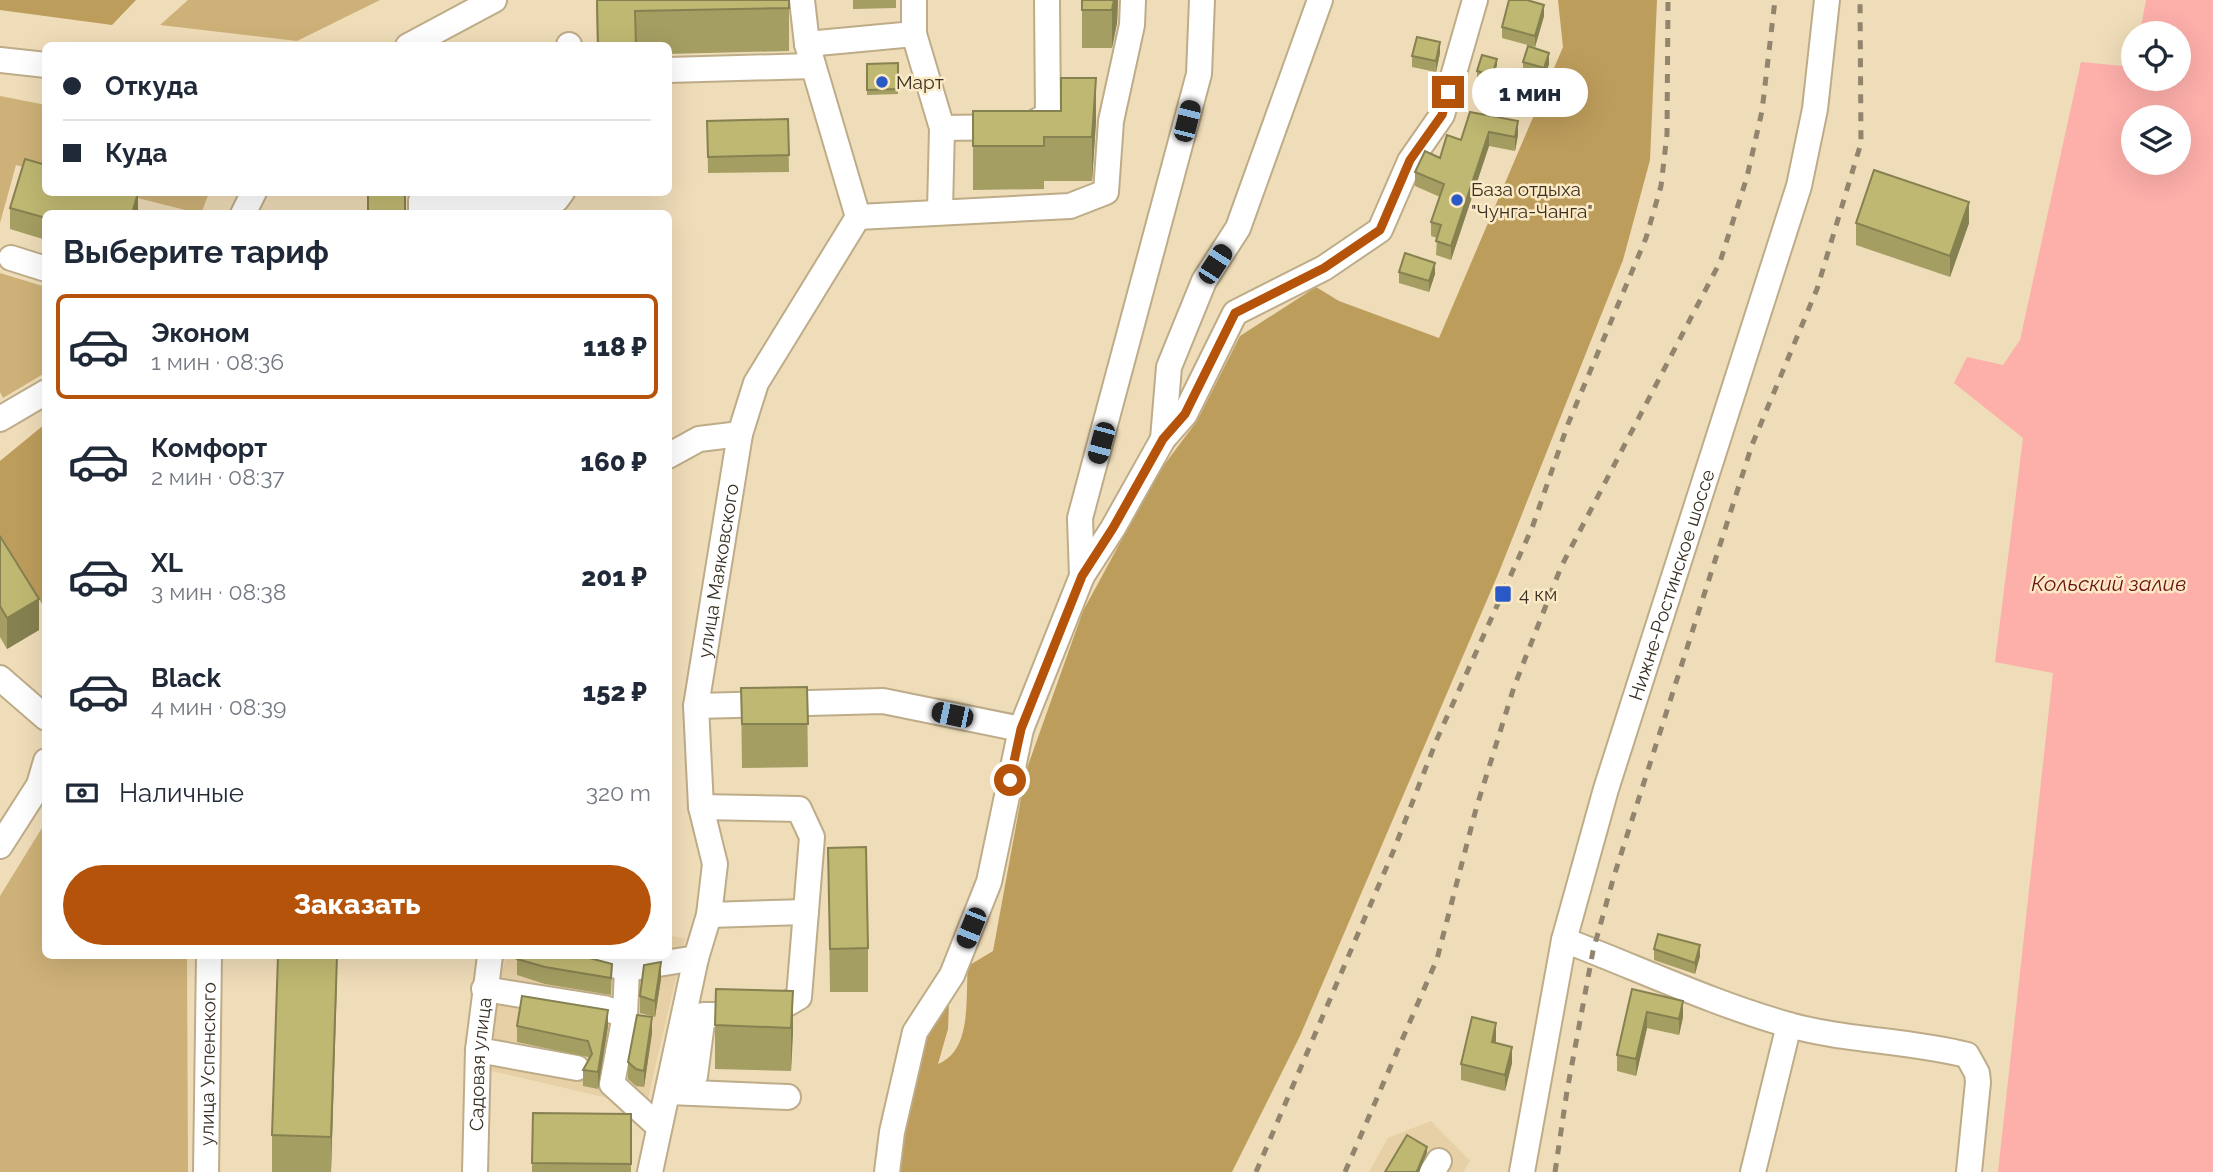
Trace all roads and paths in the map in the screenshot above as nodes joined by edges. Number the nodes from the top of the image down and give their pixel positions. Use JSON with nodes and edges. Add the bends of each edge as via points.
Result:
{"nodes":[{"id":1,"x":494,"y":0,"type":"edge"},
{"id":2,"x":802,"y":0,"type":"edge"},
{"id":3,"x":914,"y":0,"type":"edge"},
{"id":4,"x":1046,"y":0,"type":"edge"},
{"id":5,"x":1133,"y":0,"type":"edge"},
{"id":6,"x":1202,"y":0,"type":"edge"},
{"id":7,"x":1320,"y":0,"type":"edge"},
{"id":8,"x":1475,"y":0,"type":"edge"},
{"id":9,"x":1827,"y":0,"type":"edge"},
{"id":10,"x":914,"y":34,"type":"junction"},
{"id":11,"x":415,"y":42,"type":"edge"},
{"id":12,"x":810,"y":55,"type":"junction"},
{"id":13,"x":0,"y":60,"type":"edge"},
{"id":14,"x":42,"y":65,"type":"edge"},
{"id":15,"x":672,"y":70,"type":"edge"},
{"id":16,"x":942,"y":128,"type":"junction"},
{"id":17,"x":559,"y":196,"type":"edge"},
{"id":18,"x":421,"y":210,"type":"edge"},
{"id":19,"x":940,"y":210,"type":"junction"},
{"id":20,"x":858,"y":217,"type":"junction"},
{"id":21,"x":11,"y":258,"type":"dead end"},
{"id":22,"x":42,"y":268,"type":"edge"},
{"id":23,"x":42,"y":394,"type":"edge"},
{"id":24,"x":0,"y":419,"type":"edge"},
{"id":25,"x":740,"y":434,"type":"junction"},
{"id":26,"x":1163,"y":439,"type":"junction"},
{"id":27,"x":672,"y":454,"type":"edge"},
{"id":28,"x":1082,"y":576,"type":"junction"},
{"id":29,"x":0,"y":678,"type":"edge"},
{"id":30,"x":696,"y":706,"type":"junction"},
{"id":31,"x":42,"y":715,"type":"edge"},
{"id":32,"x":1021,"y":729,"type":"junction"},
{"id":33,"x":42,"y":775,"type":"edge"},
{"id":34,"x":701,"y":807,"type":"junction"},
{"id":35,"x":0,"y":846,"type":"edge"},
{"id":36,"x":806,"y":912,"type":"junction"},
{"id":37,"x":709,"y":915,"type":"junction"},
{"id":38,"x":1564,"y":940,"type":"junction"},
{"id":39,"x":696,"y":958,"type":"junction"},
{"id":40,"x":209,"y":959,"type":"edge"},
{"id":41,"x":489,"y":959,"type":"edge"},
{"id":42,"x":591,"y":959,"type":"edge"},
{"id":43,"x":627,"y":969,"type":"junction"},
{"id":44,"x":484,"y":989,"type":"junction"},
{"id":45,"x":625,"y":1015,"type":"junction"},
{"id":46,"x":1789,"y":1025,"type":"junction"},
{"id":47,"x":478,"y":1050,"type":"junction"},
{"id":48,"x":577,"y":1068,"type":"dead end"},
{"id":49,"x":668,"y":1092,"type":"junction"},
{"id":50,"x":788,"y":1097,"type":"dead end"},
{"id":51,"x":657,"y":1126,"type":"junction"},
{"id":52,"x":206,"y":1172,"type":"edge"},
{"id":53,"x":475,"y":1172,"type":"edge"},
{"id":54,"x":650,"y":1172,"type":"edge"},
{"id":55,"x":887,"y":1172,"type":"edge"},
{"id":56,"x":1522,"y":1172,"type":"edge"},
{"id":57,"x":1753,"y":1172,"type":"edge"},
{"id":58,"x":1969,"y":1172,"type":"edge"}],
"edges":[{"from":1,"to":11,"type":"street"},
{"from":2,"to":12,"type":"street"},
{"from":3,"to":10,"type":"street"},
{"from":4,"to":16,"type":"street","via":[[1048,115],[1026,127]]},
{"from":5,"to":19,"type":"street","via":[[1111,121],[1105,192],[1070,206]]},
{"from":6,"to":28,"type":"street","via":[[1199,74],[1080,518]]},
{"from":7,"to":26,"type":"street","via":[[1238,228],[1204,281],[1169,367]]},
{"from":8,"to":26,"type":"street","via":[[1442,115],[1410,160],[1380,230],[1324,268],[1235,313],[1185,414]]},
{"from":9,"to":38,"type":"street","name":"Нижне-Ростинское шоссе","via":[[1815,109],[1789,221],[1674,569]]},
{"from":10,"to":12,"type":"street"},
{"from":10,"to":16,"type":"street"},
{"from":12,"to":15,"type":"street"},
{"from":12,"to":20,"type":"street"},
{"from":13,"to":14,"type":"street"},
{"from":16,"to":19,"type":"street"},
{"from":17,"to":18,"type":"street","via":[[556,200],[421,201]]},
{"from":19,"to":20,"type":"street"},
{"from":20,"to":25,"type":"street","name":"улица Маяковского","via":[[755,383]]},
{"from":21,"to":22,"type":"street"},
{"from":23,"to":24,"type":"street"},
{"from":25,"to":27,"type":"street","via":[[699,439]]},
{"from":25,"to":30,"type":"street","name":"улица Маяковского"},
{"from":26,"to":28,"type":"street"},
{"from":28,"to":32,"type":"street"},
{"from":29,"to":31,"type":"street"},
{"from":30,"to":32,"type":"street","via":[[883,701]]},
{"from":30,"to":34,"type":"street","name":"улица Маяковского"},
{"from":32,"to":55,"type":"street","via":[[989,881],[953,975],[915,1032]]},
{"from":33,"to":35,"type":"street"},
{"from":34,"to":36,"type":"street","via":[[799,809],[812,836]]},
{"from":34,"to":37,"type":"street","name":"улица Маяковского","via":[[715,864]]},
{"from":36,"to":37,"type":"street"},
{"from":36,"to":49,"type":"street","via":[[799,997],[768,1015],[703,1015],[695,1076]]},
{"from":37,"to":39,"type":"street","name":"улица Маяковского"},
{"from":38,"to":46,"type":"street"},
{"from":38,"to":56,"type":"street","name":"Нижне-Ростинское шоссе"},
{"from":39,"to":43,"type":"street"},
{"from":39,"to":49,"type":"street","name":"улица Маяковского"},
{"from":40,"to":52,"type":"street","name":"улица Успенского"},
{"from":41,"to":44,"type":"street","name":"Садовая улица"},
{"from":42,"to":43,"type":"street"},
{"from":43,"to":45,"type":"street"},
{"from":44,"to":45,"type":"street"},
{"from":44,"to":47,"type":"street","name":"Садовая улица"},
{"from":45,"to":51,"type":"street","via":[[612,1084]]},
{"from":46,"to":57,"type":"street"},
{"from":46,"to":58,"type":"street","via":[[1844,1037],[1929,1045],[1967,1055],[1978,1082]]},
{"from":47,"to":48,"type":"street"},
{"from":47,"to":53,"type":"street","name":"Садовая улица"},
{"from":49,"to":50,"type":"street"},
{"from":49,"to":51,"type":"street","name":"улица Маяковского"},
{"from":51,"to":54,"type":"street","name":"улица Маяковского"}]}
